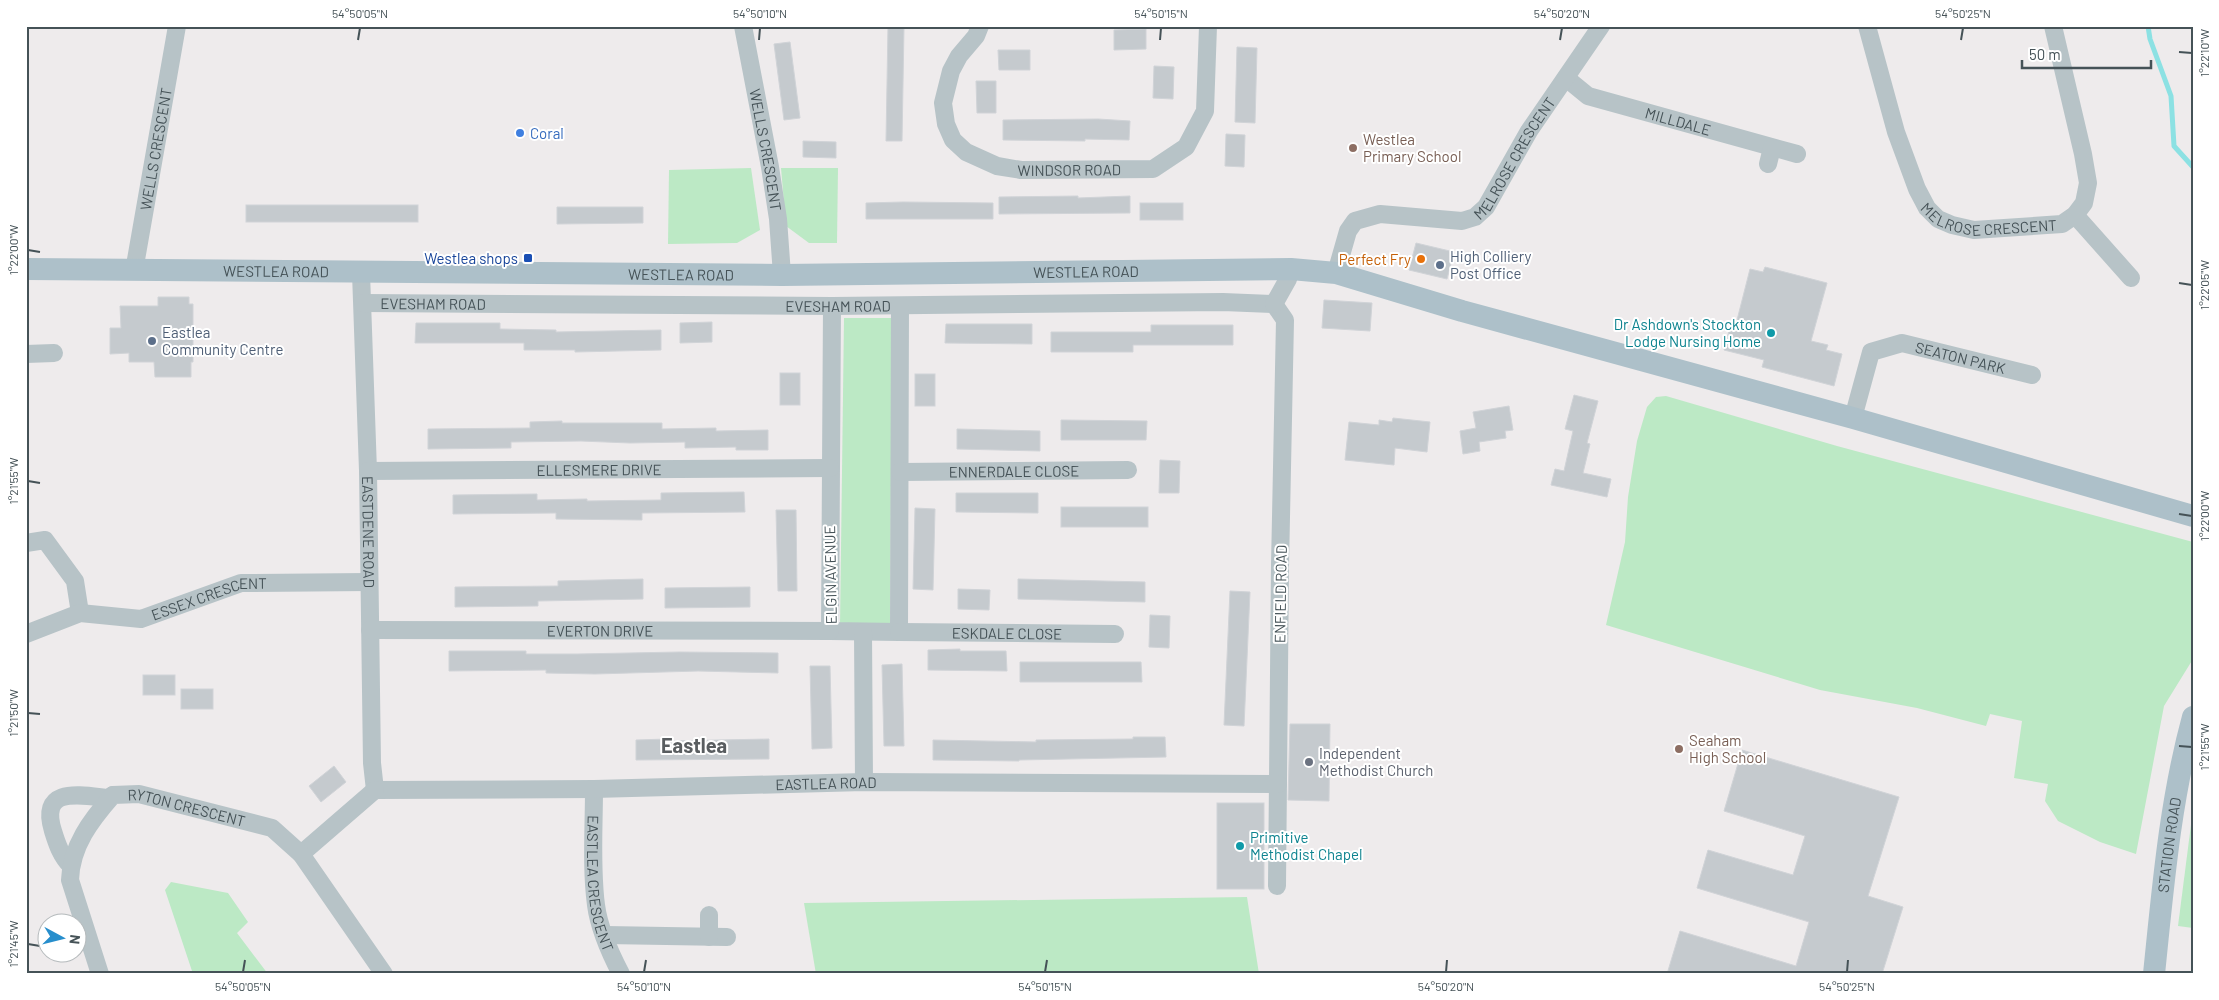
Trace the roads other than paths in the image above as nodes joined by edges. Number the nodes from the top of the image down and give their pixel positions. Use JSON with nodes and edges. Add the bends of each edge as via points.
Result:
{"nodes":[{"id":1,"x":177,"y":26,"type":"edge"},
{"id":2,"x":743,"y":26,"type":"edge"},
{"id":3,"x":980,"y":26,"type":"edge"},
{"id":4,"x":1208,"y":26,"type":"edge"},
{"id":5,"x":1601,"y":26,"type":"edge"},
{"id":6,"x":1867,"y":26,"type":"edge"},
{"id":7,"x":2052,"y":26,"type":"edge"},
{"id":8,"x":1566,"y":78,"type":"junction"},
{"id":9,"x":1796,"y":154,"type":"dead end"},
{"id":10,"x":2075,"y":215,"type":"junction"},
{"id":11,"x":26,"y":269,"type":"edge"},
{"id":12,"x":1291,"y":269,"type":"junction"},
{"id":13,"x":134,"y":271,"type":"junction"},
{"id":14,"x":361,"y":273,"type":"junction"},
{"id":15,"x":1336,"y":273,"type":"junction"},
{"id":16,"x":782,"y":275,"type":"junction"},
{"id":17,"x":2131,"y":278,"type":"dead end"},
{"id":18,"x":362,"y":303,"type":"junction"},
{"id":19,"x":1274,"y":304,"type":"junction"},
{"id":20,"x":832,"y":306,"type":"junction"},
{"id":21,"x":900,"y":306,"type":"junction"},
{"id":22,"x":26,"y":354,"type":"edge"},
{"id":23,"x":54,"y":354,"type":"dead end"},
{"id":24,"x":2032,"y":375,"type":"dead end"},
{"id":25,"x":1853,"y":418,"type":"junction"},
{"id":26,"x":830,"y":468,"type":"junction"},
{"id":27,"x":368,"y":470,"type":"junction"},
{"id":28,"x":1128,"y":470,"type":"dead end"},
{"id":29,"x":900,"y":472,"type":"junction"},
{"id":30,"x":2193,"y":516,"type":"edge"},
{"id":31,"x":26,"y":543,"type":"edge"},
{"id":32,"x":369,"y":582,"type":"junction"},
{"id":33,"x":80,"y":612,"type":"junction"},
{"id":34,"x":370,"y":630,"type":"junction"},
{"id":35,"x":830,"y":631,"type":"junction"},
{"id":36,"x":863,"y":632,"type":"junction"},
{"id":37,"x":899,"y":632,"type":"junction"},
{"id":38,"x":26,"y":634,"type":"edge"},
{"id":39,"x":1115,"y":634,"type":"dead end"},
{"id":40,"x":2193,"y":716,"type":"edge"},
{"id":41,"x":864,"y":782,"type":"junction"},
{"id":42,"x":1278,"y":784,"type":"junction"},
{"id":43,"x":594,"y":789,"type":"junction"},
{"id":44,"x":375,"y":790,"type":"junction"},
{"id":45,"x":112,"y":795,"type":"junction"},
{"id":46,"x":302,"y":854,"type":"junction"},
{"id":47,"x":71,"y":866,"type":"junction"},
{"id":48,"x":1277,"y":886,"type":"dead end"},
{"id":49,"x":709,"y":915,"type":"dead end"},
{"id":50,"x":605,"y":935,"type":"junction"},
{"id":51,"x":709,"y":937,"type":"junction"},
{"id":52,"x":727,"y":937,"type":"dead end"},
{"id":53,"x":100,"y":974,"type":"edge"},
{"id":54,"x":384,"y":974,"type":"edge"},
{"id":55,"x":621,"y":974,"type":"edge"},
{"id":56,"x":2154,"y":974,"type":"edge"}],
"edges":[{"from":1,"to":13,"type":"street","name":"WELLS CRESCENT"},
{"from":2,"to":16,"type":"street","name":"WELLS CRESCENT","via":[[769,159]]},
{"from":3,"to":4,"type":"street","name":"WINDSOR ROAD","via":[[951,71],[943,103],[946,124],[953,140],[966,152],[997,166],[1021,170],[1153,169],[1186,148],[1205,110]]},
{"from":5,"to":8,"type":"street","name":"MELROSE CRESCENT"},
{"from":6,"to":10,"type":"street","name":"MELROSE CRESCENT","via":[[1896,132],[1928,208],[1938,219],[1974,230],[2062,224]]},
{"from":7,"to":10,"type":"street","name":"MELROSE CRESCENT","via":[[2088,183],[2084,203]]},
{"from":8,"to":9,"type":"street","name":"MILLDALE","via":[[1588,96],[1770,156]]},
{"from":8,"to":15,"type":"street","name":"MELROSE CRESCENT","via":[[1529,131],[1497,191],[1476,216],[1462,221],[1380,214],[1362,218],[1348,231]]},
{"from":10,"to":17,"type":"street"},
{"from":11,"to":13,"type":"main road","name":"WESTLEA ROAD"},
{"from":12,"to":15,"type":"main road","name":"WESTLEA ROAD"},
{"from":12,"to":16,"type":"main road","name":"WESTLEA ROAD"},
{"from":12,"to":19,"type":"street"},
{"from":13,"to":14,"type":"main road","name":"WESTLEA ROAD"},
{"from":14,"to":16,"type":"main road","name":"WESTLEA ROAD"},
{"from":14,"to":18,"type":"street","name":"EASTDENE ROAD"},
{"from":15,"to":25,"type":"main road","name":"WESTLEA ROAD","via":[[1600,350]]},
{"from":18,"to":20,"type":"street","name":"EVESHAM ROAD"},
{"from":18,"to":27,"type":"street","name":"EASTDENE ROAD"},
{"from":19,"to":21,"type":"street","name":"EVESHAM ROAD"},
{"from":19,"to":42,"type":"street","name":"ENFIELD ROAD","via":[[1285,320]]},
{"from":20,"to":21,"type":"street","name":"EVESHAM ROAD"},
{"from":20,"to":26,"type":"street","name":"ELGIN AVENUE"},
{"from":21,"to":29,"type":"street"},
{"from":22,"to":23,"type":"street"},
{"from":24,"to":25,"type":"street","name":"SEATON PARK","via":[[1902,343],[1871,352]]},
{"from":25,"to":30,"type":"main road","name":"WESTLEA ROAD"},
{"from":26,"to":27,"type":"street","name":"ELLESMERE DRIVE"},
{"from":26,"to":35,"type":"street","name":"ELGIN AVENUE"},
{"from":27,"to":32,"type":"street","name":"EASTDENE ROAD"},
{"from":28,"to":29,"type":"street","name":"ENNERDALE CLOSE"},
{"from":29,"to":37,"type":"street"},
{"from":31,"to":33,"type":"street","via":[[45,540],[75,581]]},
{"from":32,"to":33,"type":"street","name":"ESSEX CRESCENT","via":[[241,583],[141,619]]},
{"from":32,"to":34,"type":"street","name":"EASTDENE ROAD"},
{"from":33,"to":38,"type":"street","name":"ESSEX CRESCENT"},
{"from":34,"to":35,"type":"street","name":"EVERTON DRIVE"},
{"from":34,"to":44,"type":"street","name":"EASTDENE ROAD"},
{"from":35,"to":36,"type":"street","name":"ELGIN AVENUE"},
{"from":36,"to":37,"type":"street","name":"ELGIN AVENUE"},
{"from":36,"to":41,"type":"street"},
{"from":37,"to":39,"type":"street","name":"ESKDALE CLOSE"},
{"from":40,"to":56,"type":"main road","name":"STATION ROAD","via":[[2170,827]]},
{"from":41,"to":42,"type":"street","name":"EASTLEA ROAD"},
{"from":41,"to":43,"type":"street","name":"EASTLEA ROAD"},
{"from":42,"to":48,"type":"street","name":"ENFIELD ROAD"},
{"from":43,"to":44,"type":"street","name":"EASTLEA ROAD"},
{"from":43,"to":50,"type":"street","name":"EASTLEA CRESCENT","via":[[596,906]]},
{"from":44,"to":46,"type":"street"},
{"from":45,"to":46,"type":"street","name":"RYTON CRESCENT","via":[[139,794],[272,828]]},
{"from":45,"to":47,"type":"street","name":"RYTON CRESCENT","via":[[88,825]]},
{"from":45,"to":47,"type":"street","via":[[108,798],[67,795],[52,804],[49,818],[59,848]]},
{"from":46,"to":54,"type":"street","name":"RYTON CRESCENT"},
{"from":47,"to":53,"type":"street","name":"RYTON CRESCENT","via":[[70,880]]},
{"from":49,"to":51,"type":"street"},
{"from":50,"to":51,"type":"street"},
{"from":50,"to":55,"type":"street","name":"EASTLEA CRESCENT"},
{"from":51,"to":52,"type":"street"}]}
